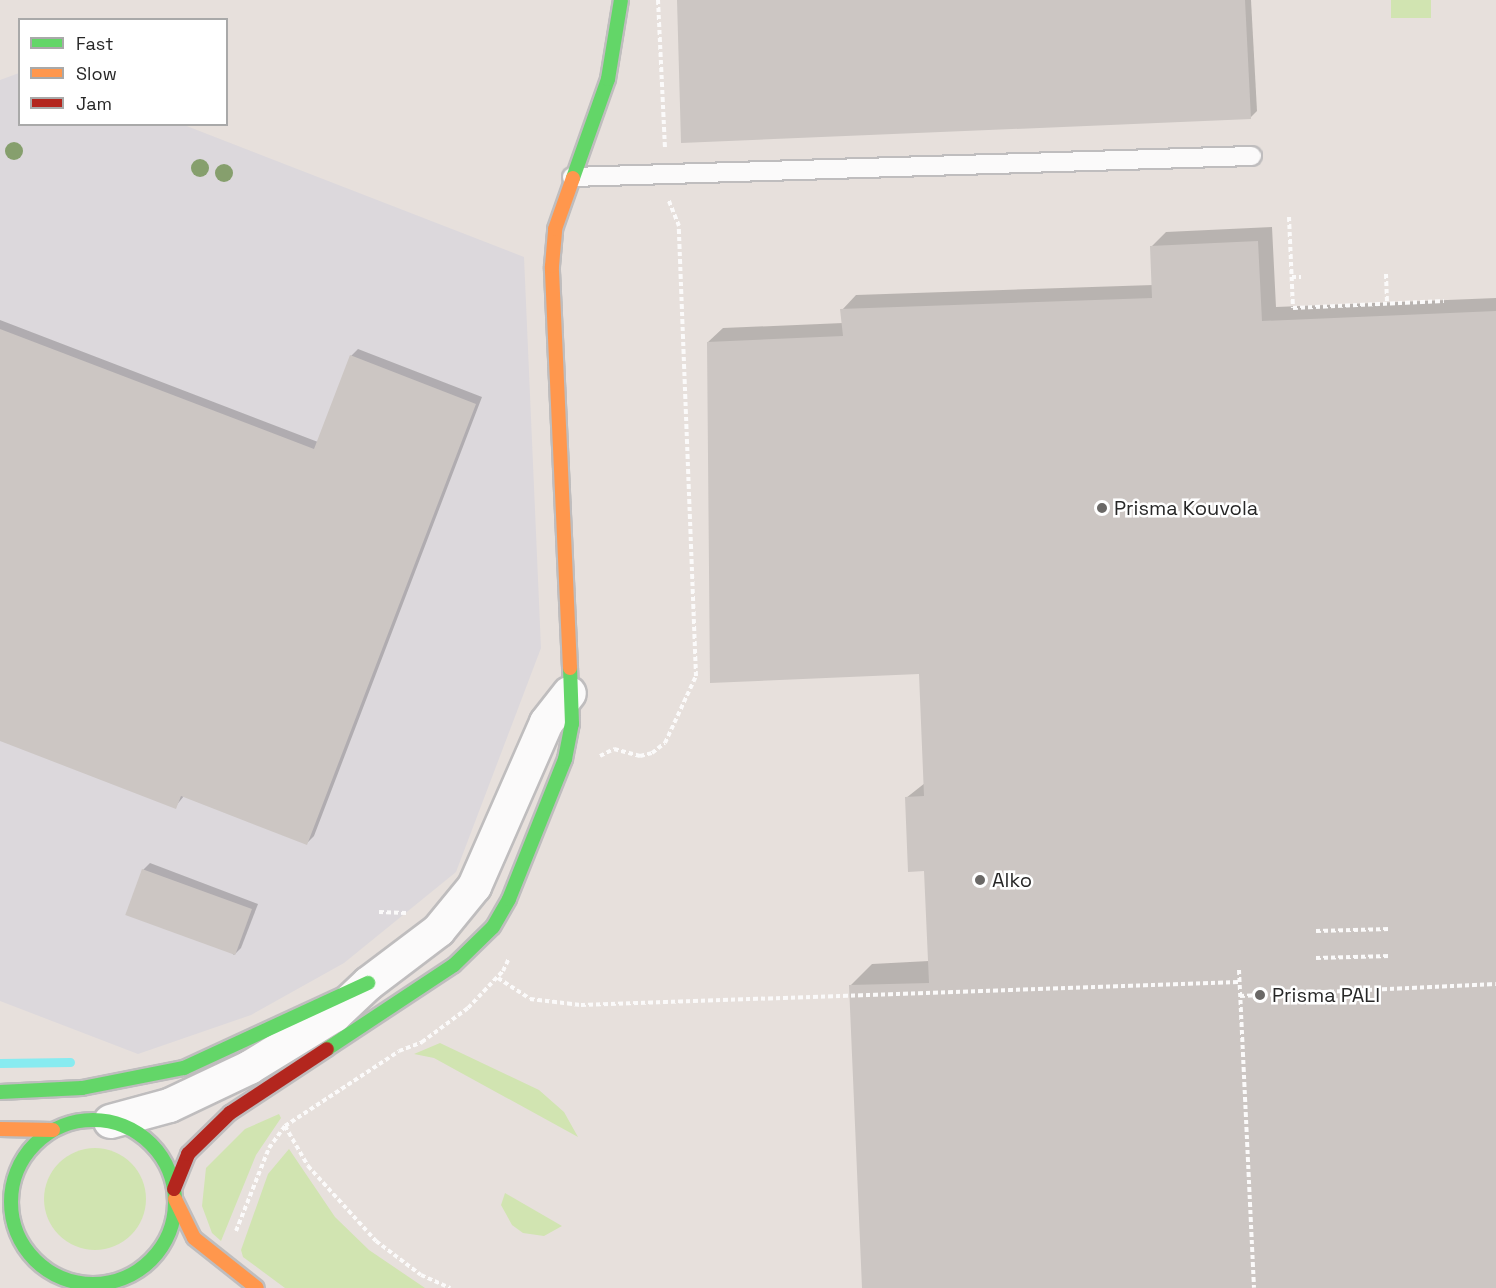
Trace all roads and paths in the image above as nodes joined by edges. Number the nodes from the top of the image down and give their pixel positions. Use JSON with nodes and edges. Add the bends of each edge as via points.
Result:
{"nodes":[{"id":1,"x":621,"y":0,"type":"edge"},
{"id":2,"x":658,"y":0,"type":"edge"},
{"id":3,"x":1252,"y":156,"type":"dead end"},
{"id":4,"x":666,"y":159,"type":"dead end"},
{"id":5,"x":572,"y":177,"type":"junction"},
{"id":6,"x":668,"y":199,"type":"dead end"},
{"id":7,"x":1289,"y":217,"type":"dead end"},
{"id":8,"x":1386,"y":274,"type":"dead end"},
{"id":9,"x":1292,"y":277,"type":"junction"},
{"id":10,"x":1301,"y":277,"type":"dead end"},
{"id":11,"x":1444,"y":301,"type":"dead end"},
{"id":12,"x":1387,"y":304,"type":"junction"},
{"id":13,"x":569,"y":693,"type":"junction"},
{"id":14,"x":595,"y":758,"type":"dead end"},
{"id":15,"x":1390,"y":929,"type":"dead end"},
{"id":16,"x":1316,"y":931,"type":"dead end"},
{"id":17,"x":512,"y":950,"type":"dead end"},
{"id":18,"x":1390,"y":956,"type":"dead end"},
{"id":19,"x":1316,"y":958,"type":"dead end"},
{"id":20,"x":1239,"y":970,"type":"dead end"},
{"id":21,"x":498,"y":978,"type":"junction"},
{"id":22,"x":1239,"y":982,"type":"junction"},
{"id":23,"x":368,"y":983,"type":"junction"},
{"id":24,"x":1496,"y":984,"type":"edge"},
{"id":25,"x":1240,"y":996,"type":"junction"},
{"id":26,"x":0,"y":1092,"type":"edge"},
{"id":27,"x":110,"y":1121,"type":"junction"},
{"id":28,"x":285,"y":1126,"type":"junction"},
{"id":29,"x":0,"y":1129,"type":"edge"},
{"id":30,"x":53,"y":1130,"type":"junction"},
{"id":31,"x":175,"y":1194,"type":"junction"},
{"id":32,"x":5,"y":1195,"type":"edge"},
{"id":33,"x":15,"y":1229,"type":"junction"},
{"id":34,"x":234,"y":1235,"type":"dead end"},
{"id":35,"x":5,"y":1244,"type":"dead end"},
{"id":36,"x":126,"y":1277,"type":"junction"},
{"id":37,"x":66,"y":1280,"type":"junction"},
{"id":38,"x":147,"y":1284,"type":"dead end"},
{"id":39,"x":49,"y":1285,"type":"dead end"},
{"id":40,"x":256,"y":1288,"type":"edge"},
{"id":41,"x":450,"y":1288,"type":"edge"},
{"id":42,"x":1254,"y":1288,"type":"edge"}],
"edges":[{"from":1,"to":5,"type":"street","via":[[608,79]]},
{"from":2,"to":4,"type":"path"},
{"from":3,"to":5,"type":"lane"},
{"from":5,"to":13,"type":"street","via":[[555,229],[552,266]]},
{"from":6,"to":14,"type":"path","via":[[679,226],[696,676],[665,743],[640,756],[614,748]]},
{"from":7,"to":9,"type":"path"},
{"from":8,"to":12,"type":"path"},
{"from":9,"to":10,"type":"path"},
{"from":9,"to":12,"type":"path","via":[[1293,308]]},
{"from":11,"to":12,"type":"path"},
{"from":13,"to":23,"type":"street","via":[[542,731],[474,886],[438,930]]},
{"from":13,"to":31,"type":"street","via":[[572,724],[565,759],[510,899],[493,927],[472,951],[436,977],[230,1113],[188,1154]]},
{"from":15,"to":16,"type":"path"},
{"from":17,"to":21,"type":"path"},
{"from":18,"to":19,"type":"path"},
{"from":20,"to":22,"type":"path"},
{"from":21,"to":22,"type":"path","via":[[530,999],[580,1005]]},
{"from":21,"to":28,"type":"path","via":[[468,1008],[422,1042],[399,1051]]},
{"from":22,"to":25,"type":"path"},
{"from":23,"to":26,"type":"street","via":[[184,1068],[82,1088]]},
{"from":23,"to":27,"type":"street","via":[[334,1016],[249,1067],[169,1105]]},
{"from":24,"to":25,"type":"path"},
{"from":25,"to":42,"type":"path"},
{"from":27,"to":30,"type":"street","via":[[90,1119]]},
{"from":27,"to":31,"type":"street","via":[[133,1130],[152,1145],[166,1165]]},
{"from":28,"to":34,"type":"path","via":[[269,1148]]},
{"from":28,"to":41,"type":"path","via":[[308,1166],[376,1241],[421,1275]]},
{"from":29,"to":30,"type":"street"},
{"from":30,"to":32,"type":"street","via":[[31,1148]]},
{"from":31,"to":36,"type":"street","via":[[165,1241],[148,1263]]},
{"from":31,"to":40,"type":"street","via":[[194,1238]]},
{"from":32,"to":33,"type":"street"},
{"from":33,"to":35,"type":"street"},
{"from":33,"to":37,"type":"street","via":[[33,1256]]},
{"from":36,"to":37,"type":"street","via":[[86,1284]]},
{"from":36,"to":38,"type":"street"},
{"from":37,"to":39,"type":"street"}]}
